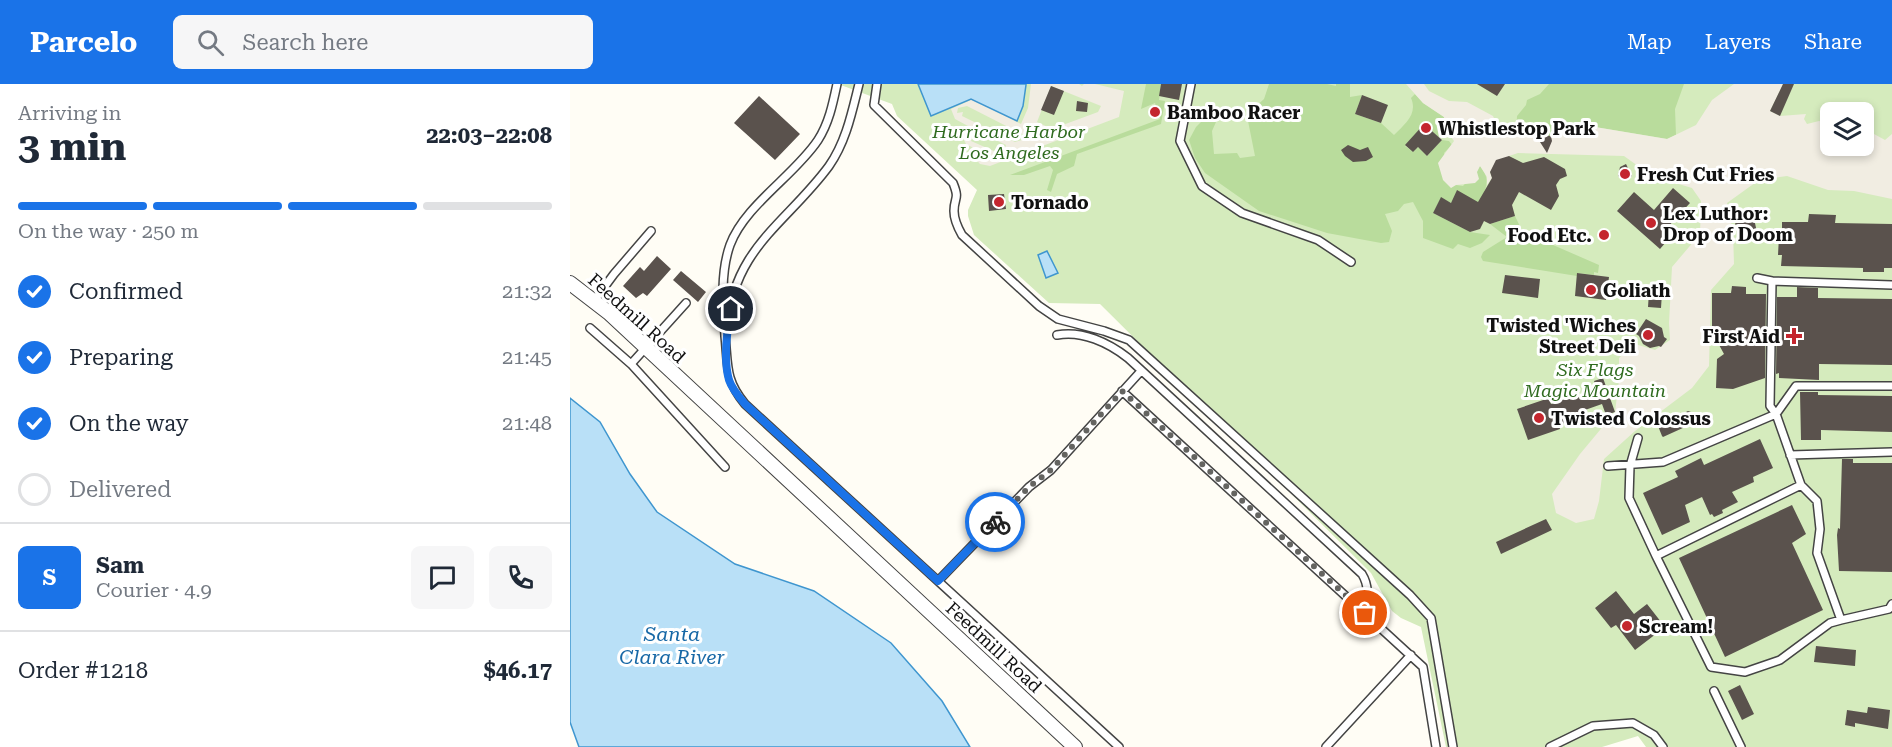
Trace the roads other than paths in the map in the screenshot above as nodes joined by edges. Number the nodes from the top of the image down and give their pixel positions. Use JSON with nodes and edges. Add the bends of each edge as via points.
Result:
{"nodes":[{"id":1,"x":837,"y":84,"type":"edge"},
{"id":2,"x":859,"y":84,"type":"edge"},
{"id":3,"x":877,"y":84,"type":"edge"},
{"id":4,"x":1191,"y":84,"type":"edge"},
{"id":5,"x":651,"y":231,"type":"dead end"},
{"id":6,"x":1351,"y":262,"type":"dead end"},
{"id":7,"x":1757,"y":278,"type":"dead end"},
{"id":8,"x":1772,"y":281,"type":"junction"},
{"id":9,"x":570,"y":283,"type":"edge"},
{"id":10,"x":1892,"y":285,"type":"edge"},
{"id":11,"x":594,"y":301,"type":"junction"},
{"id":12,"x":686,"y":303,"type":"dead end"},
{"id":13,"x":590,"y":328,"type":"dead end"},
{"id":14,"x":1057,"y":334,"type":"dead end"},
{"id":15,"x":647,"y":349,"type":"junction"},
{"id":16,"x":727,"y":354,"type":"junction"},
{"id":17,"x":631,"y":364,"type":"junction"},
{"id":18,"x":1141,"y":371,"type":"junction"},
{"id":19,"x":1892,"y":386,"type":"edge"},
{"id":20,"x":1122,"y":391,"type":"junction"},
{"id":21,"x":1776,"y":414,"type":"junction"},
{"id":22,"x":1638,"y":438,"type":"dead end"},
{"id":23,"x":1892,"y":452,"type":"edge"},
{"id":24,"x":1790,"y":454,"type":"junction"},
{"id":25,"x":1608,"y":466,"type":"dead end"},
{"id":26,"x":1630,"y":466,"type":"junction"},
{"id":27,"x":725,"y":467,"type":"dead end"},
{"id":28,"x":1801,"y":485,"type":"junction"},
{"id":29,"x":1656,"y":556,"type":"junction"},
{"id":30,"x":938,"y":581,"type":"junction"},
{"id":31,"x":1892,"y":604,"type":"edge"},
{"id":32,"x":1365,"y":613,"type":"junction"},
{"id":33,"x":1840,"y":621,"type":"junction"},
{"id":34,"x":1411,"y":655,"type":"junction"},
{"id":35,"x":1714,"y":691,"type":"dead end"},
{"id":36,"x":1075,"y":747,"type":"edge"},
{"id":37,"x":1119,"y":747,"type":"edge"},
{"id":38,"x":1326,"y":747,"type":"edge"},
{"id":39,"x":1436,"y":747,"type":"edge"},
{"id":40,"x":1453,"y":747,"type":"edge"},
{"id":41,"x":1550,"y":747,"type":"edge"},
{"id":42,"x":1663,"y":747,"type":"edge"},
{"id":43,"x":1741,"y":747,"type":"edge"}],
"edges":[{"from":1,"to":16,"type":"lane","via":[[827,124],[817,141],[747,218],[730,245],[723,306]]},
{"from":2,"to":16,"type":"lane","via":[[839,151],[761,242],[741,272],[729,320]]},
{"from":3,"to":40,"type":"lane","via":[[874,105],[953,183],[958,195],[954,210],[962,235],[1058,319],[1129,340],[1431,618]]},
{"from":4,"to":6,"type":"lane","via":[[1180,141],[1202,186],[1242,213],[1318,240]]},
{"from":5,"to":11,"type":"lane"},
{"from":7,"to":8,"type":"lane"},
{"from":8,"to":10,"type":"lane"},
{"from":8,"to":21,"type":"lane","via":[[1770,406]]},
{"from":9,"to":11,"type":"street","name":"Feedmill Road"},
{"from":11,"to":15,"type":"street","name":"Feedmill Road"},
{"from":12,"to":15,"type":"lane"},
{"from":13,"to":17,"type":"lane"},
{"from":14,"to":18,"type":"lane","via":[[1104,342]]},
{"from":15,"to":17,"type":"lane"},
{"from":15,"to":36,"type":"street","name":"Feedmill Road"},
{"from":16,"to":30,"type":"lane","via":[[729,380],[745,404]]},
{"from":17,"to":27,"type":"lane"},
{"from":18,"to":20,"type":"lane"},
{"from":18,"to":32,"type":"lane","via":[[1362,574],[1368,593]]},
{"from":19,"to":21,"type":"lane","via":[[1796,386]]},
{"from":20,"to":30,"type":"lane","via":[[1051,470],[1029,487]]},
{"from":20,"to":32,"type":"lane"},
{"from":21,"to":24,"type":"lane"},
{"from":21,"to":26,"type":"lane","via":[[1663,462]]},
{"from":22,"to":26,"type":"lane"},
{"from":23,"to":24,"type":"lane"},
{"from":24,"to":28,"type":"lane"},
{"from":25,"to":26,"type":"lane"},
{"from":26,"to":29,"type":"lane","via":[[1629,498]]},
{"from":28,"to":29,"type":"lane"},
{"from":28,"to":33,"type":"lane","via":[[1817,501],[1817,553]]},
{"from":29,"to":33,"type":"lane","via":[[1711,667],[1744,672],[1780,660],[1822,628]]},
{"from":30,"to":37,"type":"lane"},
{"from":31,"to":33,"type":"lane","via":[[1889,609]]},
{"from":32,"to":34,"type":"lane"},
{"from":34,"to":38,"type":"lane"},
{"from":34,"to":39,"type":"lane","via":[[1423,667]]},
{"from":35,"to":43,"type":"lane"},
{"from":41,"to":42,"type":"lane","via":[[1593,726],[1633,723],[1654,735]]}]}
